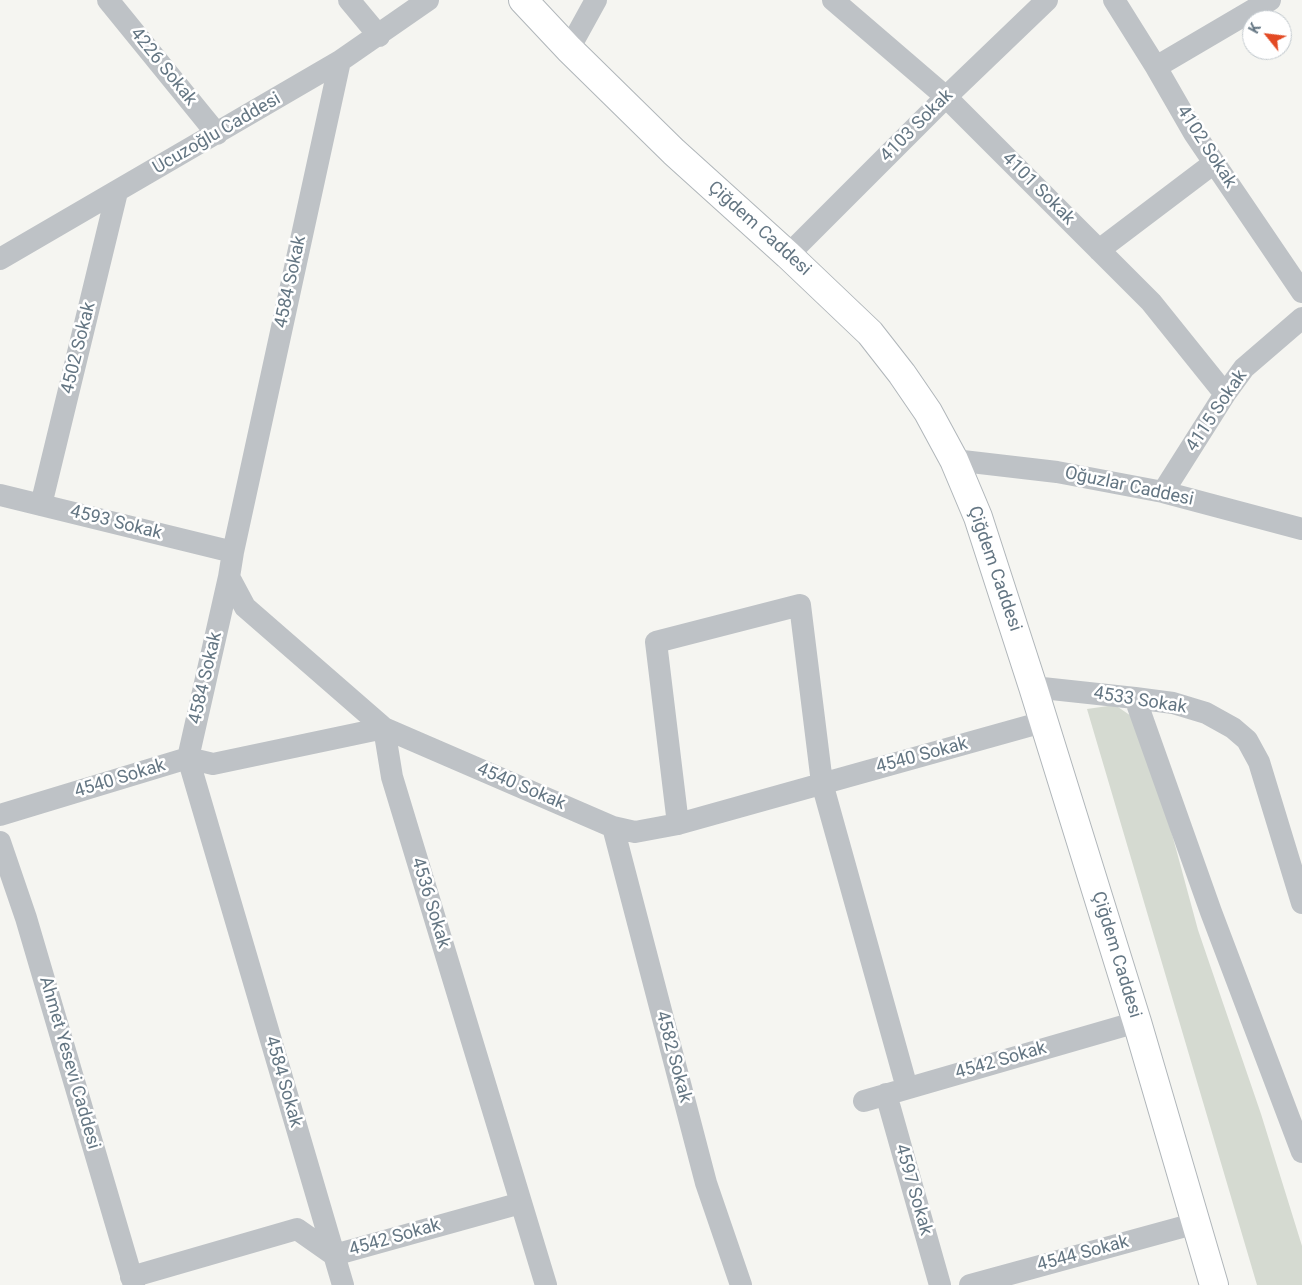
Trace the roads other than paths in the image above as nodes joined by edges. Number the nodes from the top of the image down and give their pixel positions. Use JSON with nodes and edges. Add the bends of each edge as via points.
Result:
{"nodes":[{"id":1,"x":108,"y":0,"type":"edge"},
{"id":2,"x":349,"y":0,"type":"edge"},
{"id":3,"x":428,"y":0,"type":"edge"},
{"id":4,"x":523,"y":0,"type":"edge"},
{"id":5,"x":596,"y":0,"type":"edge"},
{"id":6,"x":833,"y":0,"type":"edge"},
{"id":7,"x":1047,"y":0,"type":"edge"},
{"id":8,"x":1114,"y":0,"type":"edge"},
{"id":9,"x":1270,"y":0,"type":"edge"},
{"id":10,"x":378,"y":36,"type":"junction"},
{"id":11,"x":569,"y":49,"type":"junction"},
{"id":12,"x":340,"y":61,"type":"junction"},
{"id":13,"x":1156,"y":67,"type":"junction"},
{"id":14,"x":946,"y":97,"type":"junction"},
{"id":15,"x":217,"y":134,"type":"junction"},
{"id":16,"x":1214,"y":163,"type":"junction"},
{"id":17,"x":117,"y":192,"type":"junction"},
{"id":18,"x":1099,"y":250,"type":"junction"},
{"id":19,"x":788,"y":255,"type":"junction"},
{"id":20,"x":0,"y":259,"type":"edge"},
{"id":21,"x":1302,"y":292,"type":"edge"},
{"id":22,"x":1302,"y":318,"type":"edge"},
{"id":23,"x":1225,"y":394,"type":"junction"},
{"id":24,"x":954,"y":460,"type":"junction"},
{"id":25,"x":1163,"y":492,"type":"junction"},
{"id":26,"x":0,"y":495,"type":"edge"},
{"id":27,"x":41,"y":505,"type":"junction"},
{"id":28,"x":1302,"y":529,"type":"edge"},
{"id":29,"x":233,"y":552,"type":"junction"},
{"id":30,"x":229,"y":578,"type":"junction"},
{"id":31,"x":1033,"y":687,"type":"junction"},
{"id":32,"x":1135,"y":698,"type":"junction"},
{"id":33,"x":1043,"y":722,"type":"junction"},
{"id":34,"x":384,"y":728,"type":"junction"},
{"id":35,"x":188,"y":758,"type":"junction"},
{"id":36,"x":822,"y":784,"type":"junction"},
{"id":37,"x":0,"y":815,"type":"edge"},
{"id":38,"x":678,"y":824,"type":"junction"},
{"id":39,"x":613,"y":827,"type":"junction"},
{"id":40,"x":0,"y":842,"type":"edge"},
{"id":41,"x":1302,"y":903,"type":"edge"},
{"id":42,"x":1137,"y":1022,"type":"junction"},
{"id":43,"x":907,"y":1088,"type":"junction"},
{"id":44,"x":886,"y":1094,"type":"junction"},
{"id":45,"x":864,"y":1101,"type":"dead end"},
{"id":46,"x":1302,"y":1152,"type":"edge"},
{"id":47,"x":522,"y":1203,"type":"junction"},
{"id":48,"x":1197,"y":1223,"type":"junction"},
{"id":49,"x":334,"y":1255,"type":"junction"},
{"id":50,"x":1014,"y":1279,"type":"edge"},
{"id":51,"x":133,"y":1281,"type":"edge"},
{"id":52,"x":343,"y":1285,"type":"edge"},
{"id":53,"x":546,"y":1285,"type":"edge"},
{"id":54,"x":741,"y":1285,"type":"edge"},
{"id":55,"x":940,"y":1285,"type":"edge"},
{"id":56,"x":970,"y":1285,"type":"edge"},
{"id":57,"x":1214,"y":1285,"type":"edge"}],
"edges":[{"from":1,"to":15,"type":"street","name":"4226 Sokak"},
{"from":2,"to":10,"type":"street"},
{"from":3,"to":10,"type":"street","name":"Ucuzoğlu Caddesi"},
{"from":4,"to":11,"type":"street","name":"Çiğdem Caddesi"},
{"from":5,"to":11,"type":"street"},
{"from":6,"to":14,"type":"street","name":"4101 Sokak"},
{"from":7,"to":14,"type":"street","name":"4103 Sokak"},
{"from":8,"to":13,"type":"street","name":"4102 Sokak"},
{"from":9,"to":13,"type":"street"},
{"from":10,"to":12,"type":"street","name":"Ucuzoğlu Caddesi"},
{"from":11,"to":19,"type":"street","name":"Çiğdem Caddesi","via":[[674,152]]},
{"from":12,"to":15,"type":"street","name":"Ucuzoğlu Caddesi"},
{"from":12,"to":29,"type":"street","name":"4584 Sokak"},
{"from":13,"to":16,"type":"street","name":"4102 Sokak"},
{"from":14,"to":18,"type":"street","name":"4101 Sokak"},
{"from":14,"to":19,"type":"street","name":"4103 Sokak"},
{"from":15,"to":17,"type":"street","name":"Ucuzoğlu Caddesi"},
{"from":16,"to":18,"type":"street"},
{"from":16,"to":21,"type":"street","name":"4102 Sokak"},
{"from":17,"to":20,"type":"street","name":"Ucuzoğlu Caddesi"},
{"from":17,"to":27,"type":"street","name":"4502 Sokak"},
{"from":18,"to":23,"type":"street","name":"4101 Sokak","via":[[1151,302]]},
{"from":19,"to":24,"type":"street","name":"Çiğdem Caddesi","via":[[870,334],[897,367],[928,412]]},
{"from":22,"to":23,"type":"street","name":"4115 Sokak","via":[[1244,368]]},
{"from":23,"to":25,"type":"street","name":"4115 Sokak"},
{"from":24,"to":25,"type":"street","name":"Oğuzlar Caddesi","via":[[1057,472]]},
{"from":24,"to":31,"type":"street","name":"Çiğdem Caddesi","via":[[978,517]]},
{"from":25,"to":28,"type":"street","name":"Oğuzlar Caddesi"},
{"from":26,"to":27,"type":"street","name":"4593 Sokak"},
{"from":27,"to":29,"type":"street","name":"4593 Sokak"},
{"from":29,"to":30,"type":"street","name":"4584 Sokak"},
{"from":30,"to":34,"type":"street","via":[[245,607]]},
{"from":30,"to":35,"type":"street","name":"4584 Sokak"},
{"from":31,"to":32,"type":"street","name":"4533 Sokak"},
{"from":31,"to":33,"type":"street","name":"Çiğdem Caddesi"},
{"from":32,"to":41,"type":"street","name":"4533 Sokak","via":[[1206,713],[1247,740],[1259,762]]},
{"from":32,"to":46,"type":"street"},
{"from":33,"to":36,"type":"street","name":"4540 Sokak"},
{"from":33,"to":42,"type":"street","name":"Çiğdem Caddesi"},
{"from":34,"to":35,"type":"street","name":"4540 Sokak","via":[[213,764]]},
{"from":34,"to":39,"type":"street","name":"4540 Sokak"},
{"from":34,"to":47,"type":"street","name":"4536 Sokak","via":[[392,777]]},
{"from":35,"to":37,"type":"street","name":"4540 Sokak"},
{"from":35,"to":49,"type":"street","name":"4584 Sokak"},
{"from":36,"to":38,"type":"street","name":"4540 Sokak"},
{"from":36,"to":38,"type":"street","via":[[800,605],[656,642]]},
{"from":36,"to":43,"type":"street"},
{"from":38,"to":39,"type":"street","name":"4540 Sokak","via":[[635,832]]},
{"from":39,"to":54,"type":"street","name":"4582 Sokak","via":[[706,1183]]},
{"from":40,"to":51,"type":"street","name":"Ahmet Yesevi Caddesi","via":[[26,918]]},
{"from":42,"to":43,"type":"street","name":"4542 Sokak"},
{"from":42,"to":48,"type":"street","name":"Çiğdem Caddesi"},
{"from":43,"to":44,"type":"street","name":"4542 Sokak"},
{"from":44,"to":45,"type":"street","name":"4542 Sokak"},
{"from":44,"to":55,"type":"street","name":"4597 Sokak"},
{"from":47,"to":49,"type":"street","name":"4542 Sokak"},
{"from":47,"to":53,"type":"street","name":"4536 Sokak"},
{"from":48,"to":50,"type":"street","name":"4544 Sokak"},
{"from":48,"to":57,"type":"street","name":"Çiğdem Caddesi"},
{"from":49,"to":51,"type":"street","name":"4542 Sokak","via":[[297,1229]]},
{"from":49,"to":52,"type":"street","name":"4584 Sokak"},
{"from":50,"to":56,"type":"street","name":"4544 Sokak"}]}
